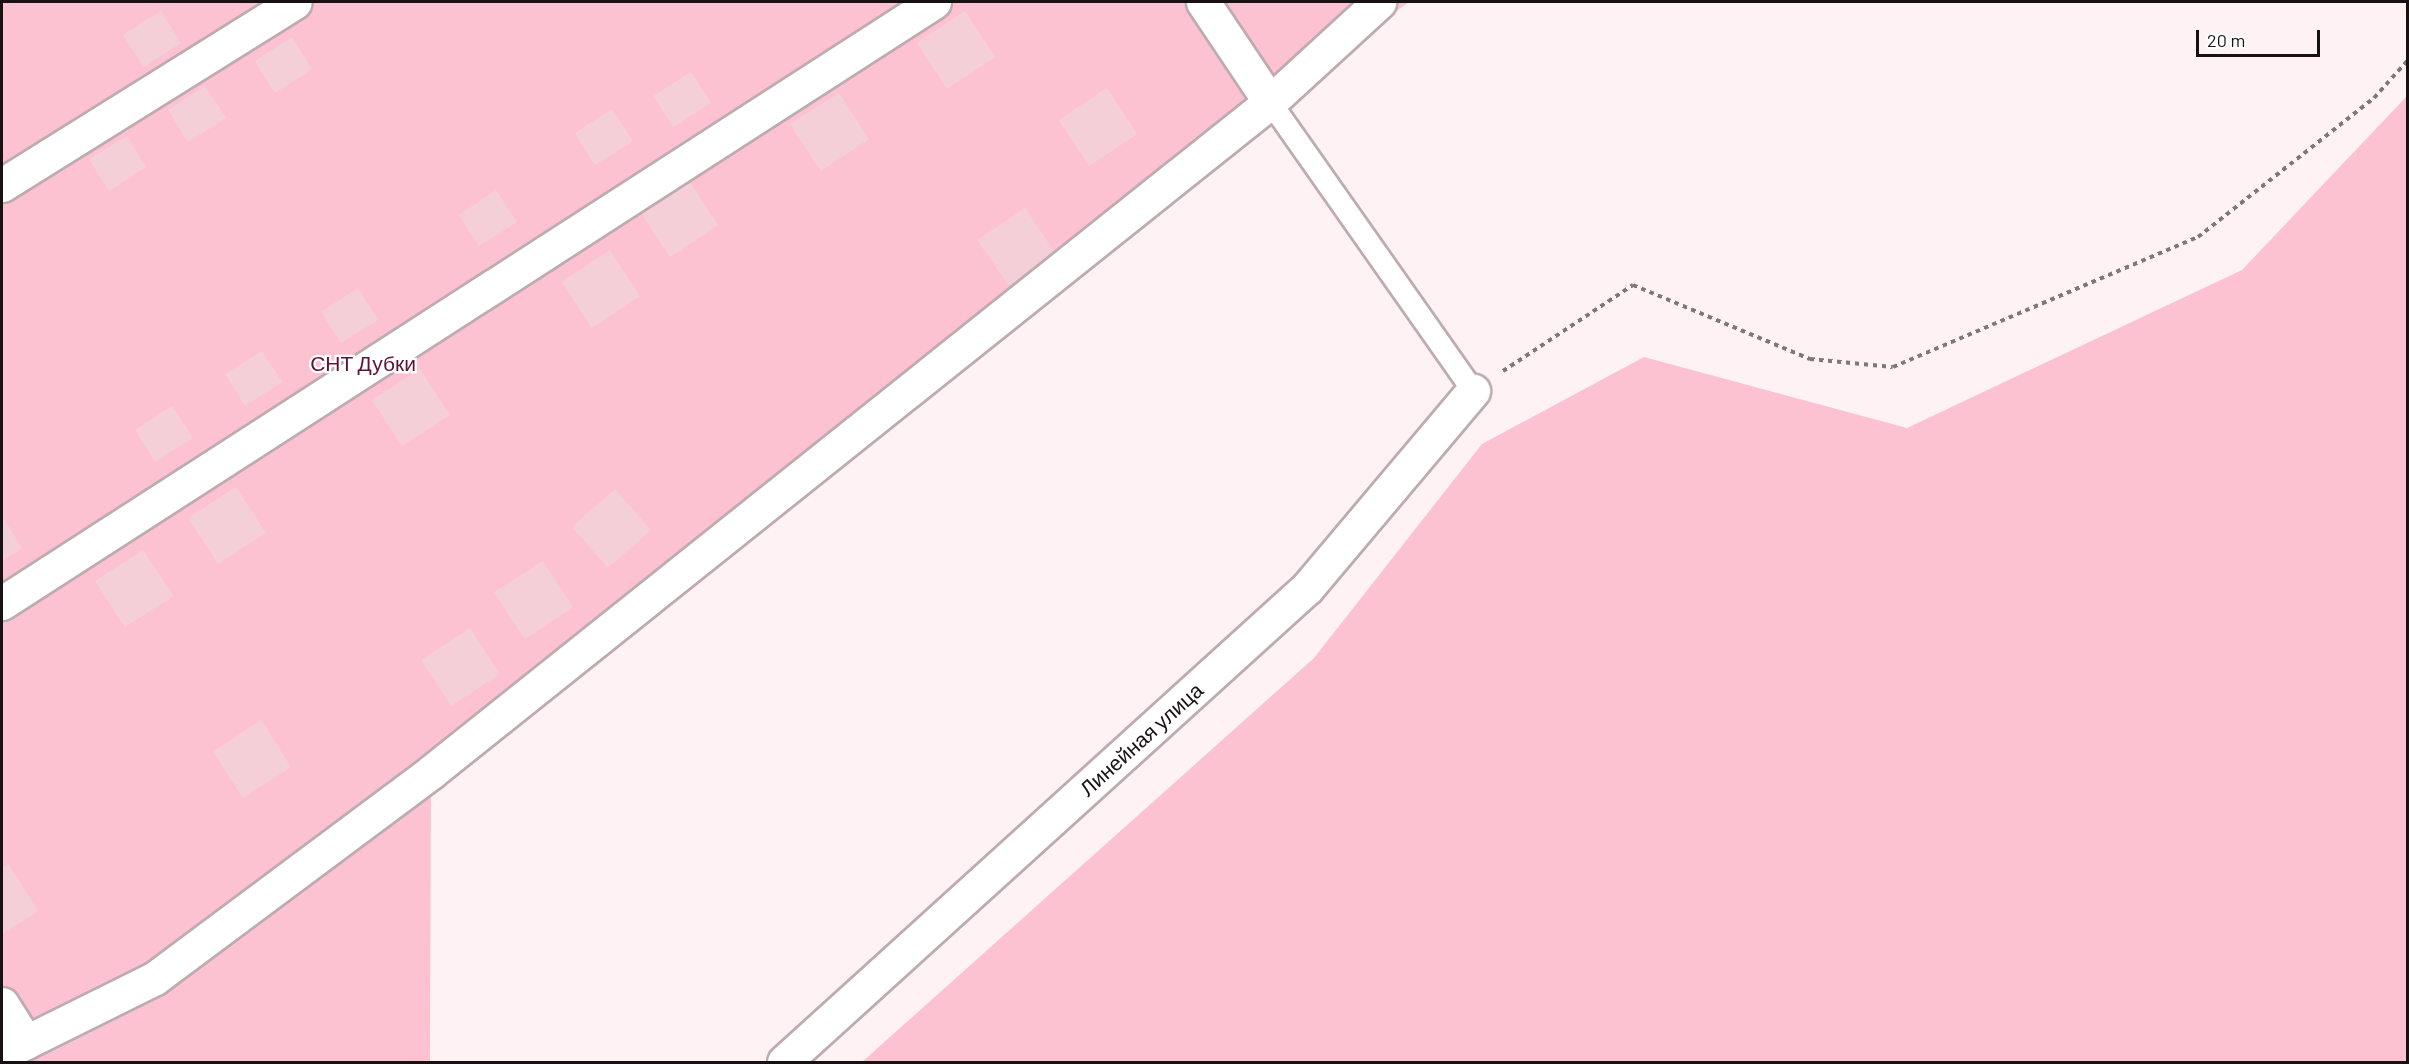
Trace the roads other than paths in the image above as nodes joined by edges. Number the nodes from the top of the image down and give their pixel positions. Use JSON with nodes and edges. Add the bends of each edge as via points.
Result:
{"nodes":[{"id":1,"x":295,"y":2,"type":"edge"},
{"id":2,"x":934,"y":2,"type":"edge"},
{"id":3,"x":1203,"y":2,"type":"edge"},
{"id":4,"x":1379,"y":2,"type":"edge"},
{"id":5,"x":1270,"y":102,"type":"junction"},
{"id":6,"x":2,"y":185,"type":"edge"},
{"id":7,"x":1473,"y":391,"type":"joint"},
{"id":8,"x":2,"y":603,"type":"edge"},
{"id":9,"x":2,"y":1004,"type":"edge"},
{"id":10,"x":14,"y":1048,"type":"edge"},
{"id":11,"x":783,"y":1062,"type":"edge"}],
"edges":[{"from":1,"to":6,"type":"street"},
{"from":2,"to":8,"type":"street"},
{"from":3,"to":5,"type":"street"},
{"from":4,"to":5,"type":"street"},
{"from":5,"to":7,"type":"lane"},
{"from":5,"to":10,"type":"street","via":[[430,772],[154,978]]},
{"from":7,"to":11,"type":"street","name":"Линейная улица","via":[[1307,588]]},
{"from":9,"to":10,"type":"street"}]}
